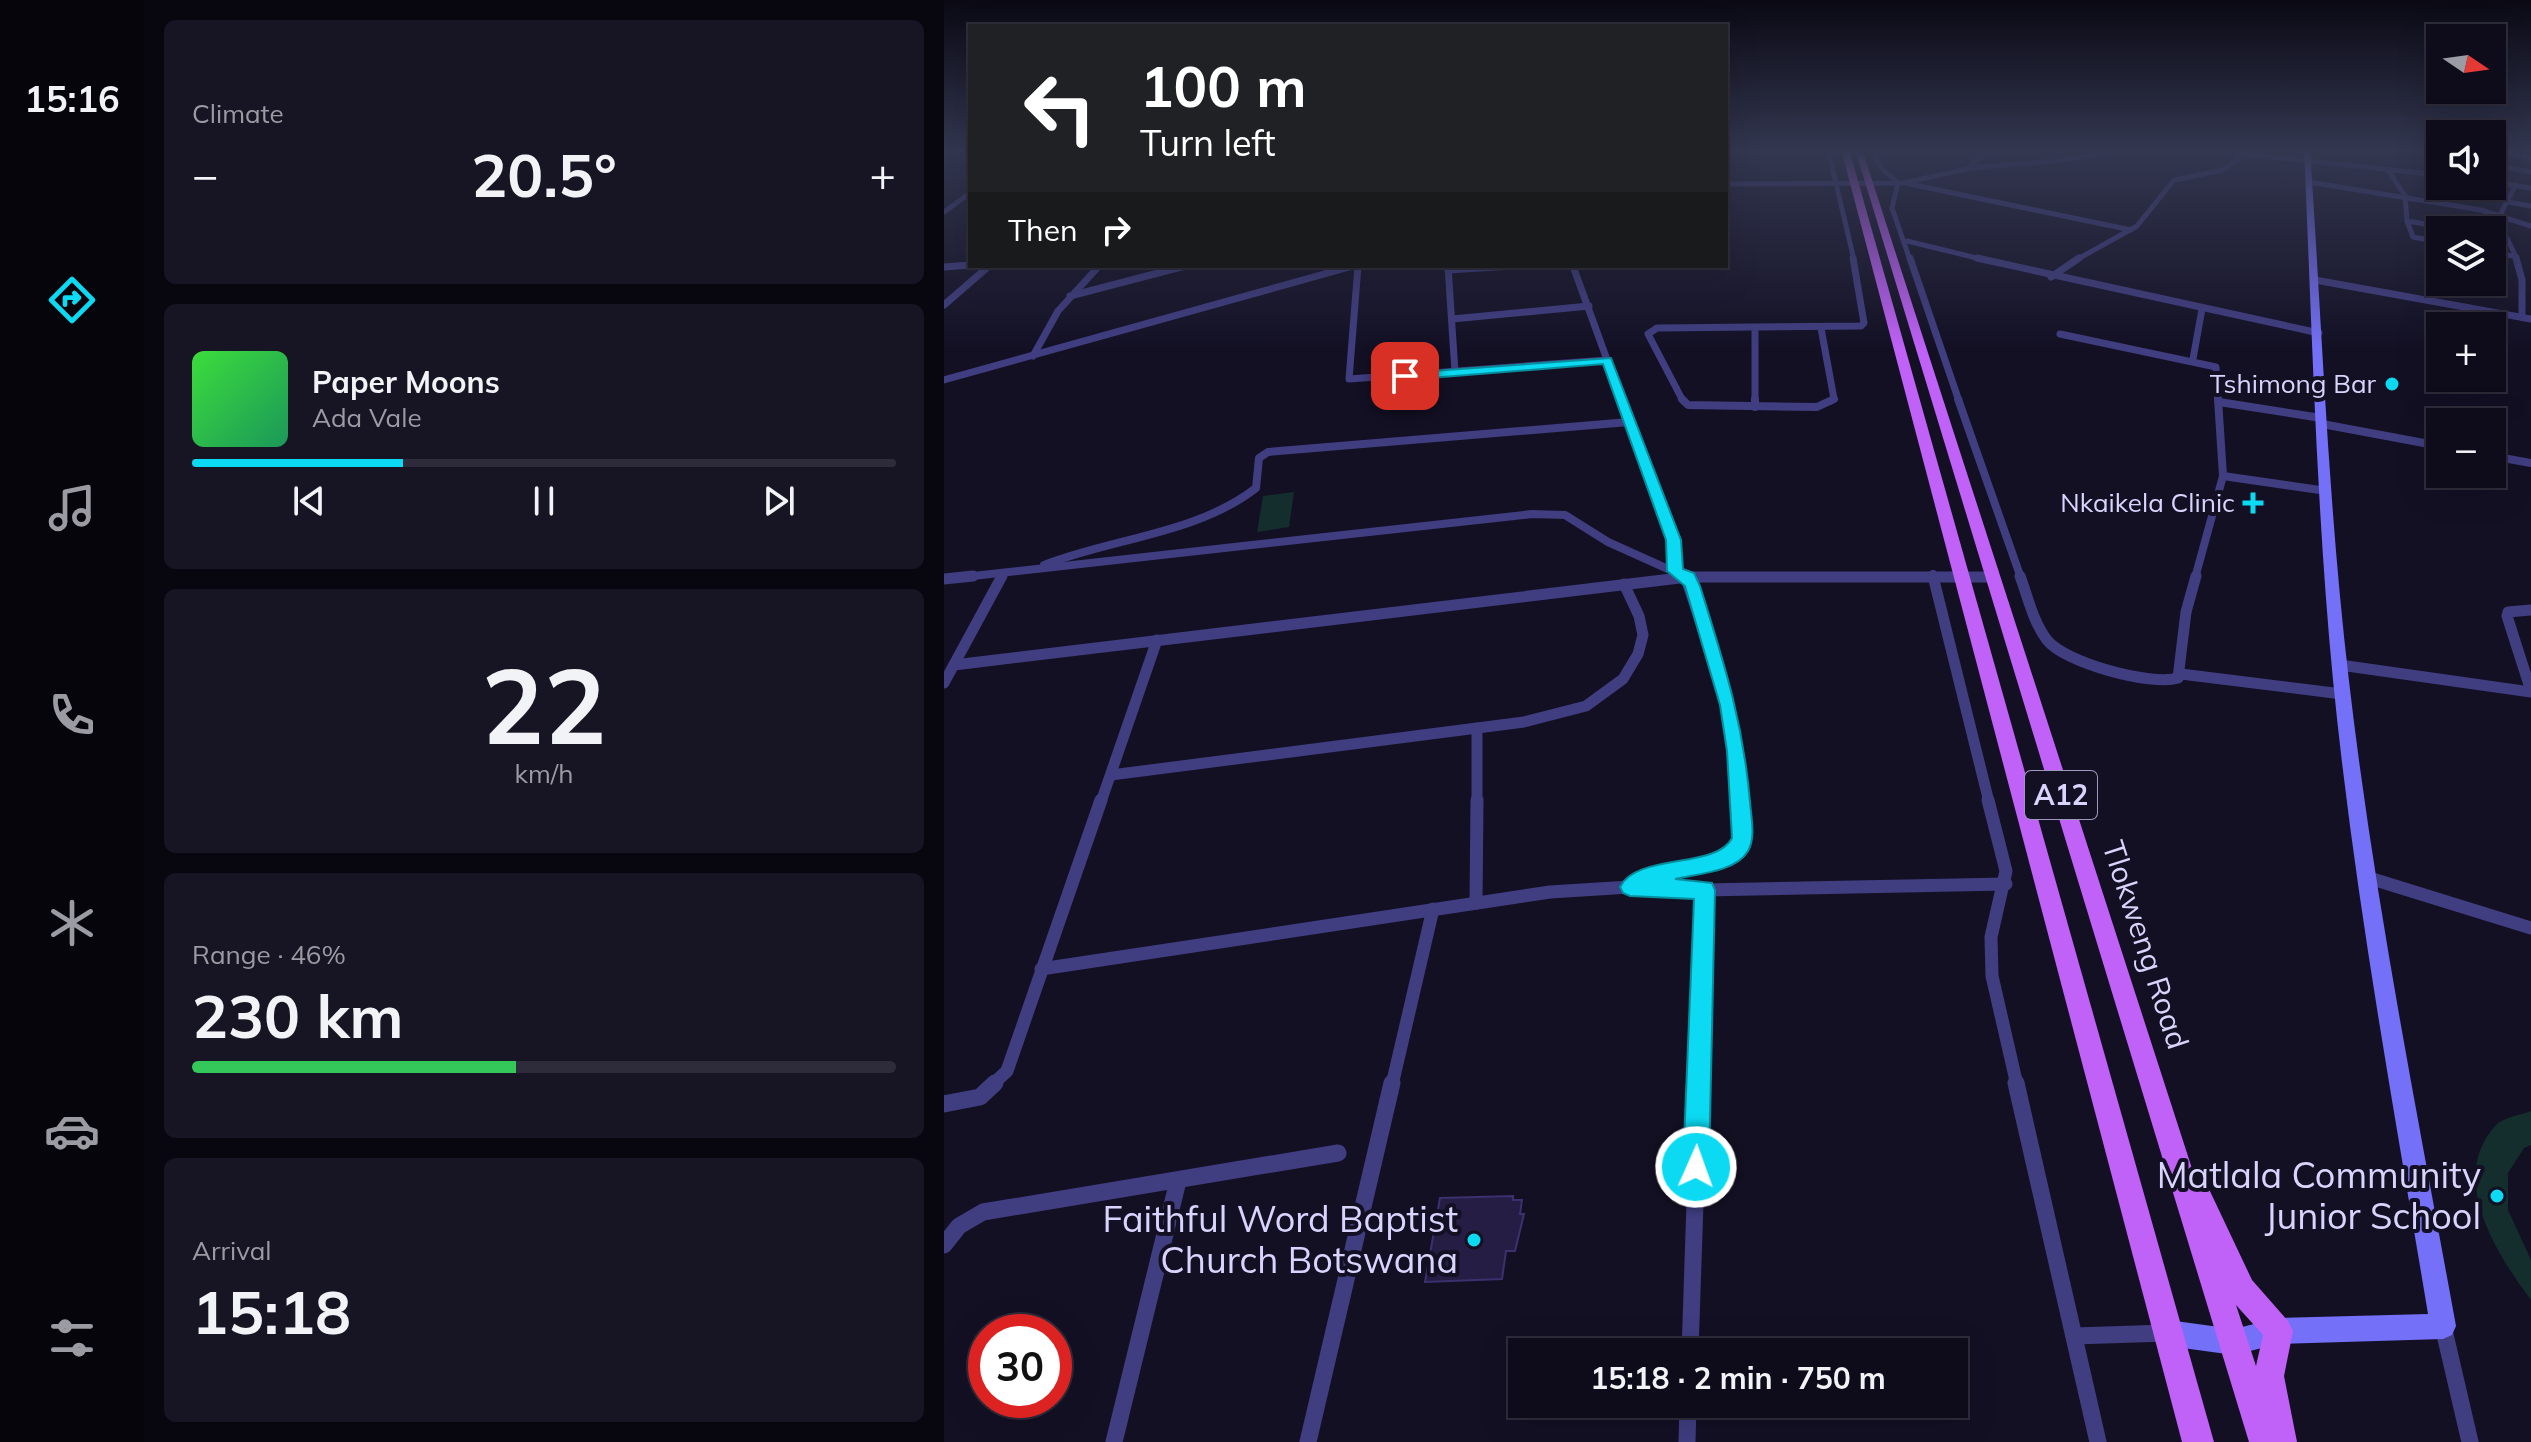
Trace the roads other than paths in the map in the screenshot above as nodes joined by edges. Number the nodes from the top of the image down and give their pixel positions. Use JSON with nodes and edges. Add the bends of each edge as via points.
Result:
{"nodes":[{"id":1,"x":1845,"y":216,"type":"edge"},
{"id":2,"x":1876,"y":216,"type":"edge"},
{"id":3,"x":1880,"y":216,"type":"edge"},
{"id":4,"x":1897,"y":216,"type":"edge"},
{"id":5,"x":2065,"y":216,"type":"edge"},
{"id":6,"x":2144,"y":216,"type":"edge"},
{"id":7,"x":2311,"y":216,"type":"edge"},
{"id":8,"x":2407,"y":216,"type":"edge"},
{"id":9,"x":2499,"y":216,"type":"edge"},
{"id":10,"x":2503,"y":216,"type":"edge"},
{"id":11,"x":2407,"y":221,"type":"junction"},
{"id":12,"x":2426,"y":224,"type":"edge"},
{"id":13,"x":2531,"y":226,"type":"edge"},
{"id":14,"x":2132,"y":230,"type":"junction"},
{"id":15,"x":2506,"y":237,"type":"edge"},
{"id":16,"x":2509,"y":238,"type":"junction"},
{"id":17,"x":2426,"y":239,"type":"edge"},
{"id":18,"x":1907,"y":241,"type":"junction"},
{"id":19,"x":2506,"y":255,"type":"edge"},
{"id":20,"x":2517,"y":257,"type":"junction"},
{"id":21,"x":968,"y":265,"type":"edge"},
{"id":22,"x":944,"y":267,"type":"edge"},
{"id":23,"x":987,"y":268,"type":"edge"},
{"id":24,"x":1097,"y":268,"type":"edge"},
{"id":25,"x":1177,"y":268,"type":"edge"},
{"id":26,"x":1349,"y":268,"type":"edge"},
{"id":27,"x":1356,"y":268,"type":"edge"},
{"id":28,"x":1448,"y":268,"type":"edge"},
{"id":29,"x":1574,"y":268,"type":"edge"},
{"id":30,"x":2051,"y":277,"type":"junction"},
{"id":31,"x":2315,"y":280,"type":"junction"},
{"id":32,"x":1070,"y":296,"type":"junction"},
{"id":33,"x":944,"y":305,"type":"edge"},
{"id":34,"x":1589,"y":306,"type":"junction"},
{"id":35,"x":2202,"y":309,"type":"junction"},
{"id":36,"x":2522,"y":317,"type":"junction"},
{"id":37,"x":1452,"y":319,"type":"junction"},
{"id":38,"x":2531,"y":319,"type":"edge"},
{"id":39,"x":1755,"y":328,"type":"junction"},
{"id":40,"x":1821,"y":328,"type":"junction"},
{"id":41,"x":2319,"y":333,"type":"junction"},
{"id":42,"x":2060,"y":334,"type":"dead end"},
{"id":43,"x":1033,"y":356,"type":"junction"},
{"id":44,"x":2193,"y":359,"type":"junction"},
{"id":45,"x":1607,"y":360,"type":"junction"},
{"id":46,"x":1455,"y":372,"type":"junction"},
{"id":47,"x":944,"y":380,"type":"edge"},
{"id":48,"x":2219,"y":402,"type":"junction"},
{"id":49,"x":1755,"y":407,"type":"junction"},
{"id":50,"x":2322,"y":421,"type":"junction"},
{"id":51,"x":1629,"y":422,"type":"junction"},
{"id":52,"x":2426,"y":443,"type":"edge"},
{"id":53,"x":2506,"y":459,"type":"edge"},
{"id":54,"x":2531,"y":463,"type":"edge"},
{"id":55,"x":2223,"y":476,"type":"junction"},
{"id":56,"x":2327,"y":491,"type":"junction"},
{"id":57,"x":1037,"y":569,"type":"junction"},
{"id":58,"x":1675,"y":571,"type":"junction"},
{"id":59,"x":1004,"y":573,"type":"junction"},
{"id":60,"x":1933,"y":574,"type":"junction"},
{"id":61,"x":1960,"y":574,"type":"junction"},
{"id":62,"x":1688,"y":577,"type":"junction"},
{"id":63,"x":1992,"y":577,"type":"junction"},
{"id":64,"x":944,"y":579,"type":"edge"},
{"id":65,"x":1624,"y":584,"type":"junction"},
{"id":66,"x":2531,"y":610,"type":"edge"},
{"id":67,"x":1157,"y":640,"type":"junction"},
{"id":68,"x":954,"y":665,"type":"junction"},
{"id":69,"x":2340,"y":665,"type":"junction"},
{"id":70,"x":2181,"y":674,"type":"junction"},
{"id":71,"x":944,"y":683,"type":"edge"},
{"id":72,"x":2531,"y":692,"type":"edge"},
{"id":73,"x":2342,"y":694,"type":"junction"},
{"id":74,"x":1477,"y":728,"type":"junction"},
{"id":75,"x":1111,"y":775,"type":"junction"},
{"id":76,"x":2366,"y":877,"type":"junction"},
{"id":77,"x":2006,"y":884,"type":"junction"},
{"id":78,"x":1630,"y":887,"type":"junction"},
{"id":79,"x":1705,"y":890,"type":"junction"},
{"id":80,"x":1476,"y":903,"type":"junction"},
{"id":81,"x":1433,"y":909,"type":"junction"},
{"id":82,"x":2531,"y":928,"type":"edge"},
{"id":83,"x":1041,"y":969,"type":"junction"},
{"id":84,"x":944,"y":1104,"type":"edge"},
{"id":85,"x":2168,"y":1132,"type":"junction"},
{"id":86,"x":1338,"y":1153,"type":"dead end"},
{"id":87,"x":1178,"y":1181,"type":"junction"},
{"id":88,"x":944,"y":1245,"type":"edge"},
{"id":89,"x":2443,"y":1326,"type":"junction"},
{"id":90,"x":2278,"y":1331,"type":"junction"},
{"id":91,"x":2168,"y":1333,"type":"junction"},
{"id":92,"x":2074,"y":1336,"type":"junction"},
{"id":93,"x":1690,"y":1338,"type":"edge"},
{"id":94,"x":2234,"y":1342,"type":"junction"},
{"id":95,"x":1688,"y":1418,"type":"edge"},
{"id":96,"x":1114,"y":1442,"type":"edge"},
{"id":97,"x":1308,"y":1442,"type":"edge"},
{"id":98,"x":1687,"y":1442,"type":"edge"},
{"id":99,"x":2098,"y":1442,"type":"edge"},
{"id":100,"x":2198,"y":1442,"type":"edge"},
{"id":101,"x":2265,"y":1442,"type":"edge"},
{"id":102,"x":2281,"y":1442,"type":"edge"},
{"id":103,"x":2470,"y":1442,"type":"edge"}],
"edges":[{"from":1,"to":40,"type":"street","via":[[1864,323]]},
{"from":2,"to":61,"type":"main road","name":"Tlokweng Road","number":"A12"},
{"from":3,"to":63,"type":"main road","name":"Tlokweng Road","number":"A12"},
{"from":4,"to":18,"type":"street"},
{"from":5,"to":14,"type":"street"},
{"from":6,"to":14,"type":"street"},
{"from":7,"to":31,"type":"street"},
{"from":8,"to":11,"type":"street"},
{"from":9,"to":16,"type":"street","via":[[2498,226]]},
{"from":10,"to":13,"type":"street"},
{"from":11,"to":12,"type":"street"},
{"from":11,"to":17,"type":"street","via":[[2413,237]]},
{"from":14,"to":30,"type":"street"},
{"from":15,"to":16,"type":"street"},
{"from":16,"to":20,"type":"street"},
{"from":18,"to":30,"type":"street"},
{"from":18,"to":70,"type":"street","via":[[2045,638],[2075,657],[2153,681],[2171,683]]},
{"from":19,"to":20,"type":"street"},
{"from":20,"to":36,"type":"street"},
{"from":21,"to":22,"type":"street"},
{"from":23,"to":33,"type":"street"},
{"from":24,"to":32,"type":"street"},
{"from":25,"to":32,"type":"street"},
{"from":26,"to":43,"type":"street"},
{"from":27,"to":46,"type":"street","via":[[1348,378]]},
{"from":28,"to":37,"type":"street"},
{"from":29,"to":34,"type":"street"},
{"from":30,"to":35,"type":"street"},
{"from":31,"to":36,"type":"street"},
{"from":31,"to":41,"type":"street"},
{"from":32,"to":43,"type":"street"},
{"from":34,"to":37,"type":"street"},
{"from":34,"to":45,"type":"street"},
{"from":35,"to":41,"type":"street"},
{"from":35,"to":44,"type":"street"},
{"from":36,"to":38,"type":"street"},
{"from":37,"to":46,"type":"street"},
{"from":39,"to":40,"type":"street"},
{"from":39,"to":49,"type":"street"},
{"from":39,"to":49,"type":"street","via":[[1657,328],[1648,334],[1685,404]]},
{"from":40,"to":49,"type":"street","via":[[1833,402]]},
{"from":41,"to":50,"type":"street"},
{"from":42,"to":44,"type":"street"},
{"from":43,"to":47,"type":"street"},
{"from":44,"to":48,"type":"street","via":[[2218,369]]},
{"from":45,"to":46,"type":"street"},
{"from":45,"to":51,"type":"street"},
{"from":48,"to":50,"type":"street"},
{"from":48,"to":55,"type":"street"},
{"from":50,"to":52,"type":"street"},
{"from":50,"to":56,"type":"street"},
{"from":51,"to":57,"type":"street","via":[[1268,452],[1259,458],[1256,488],[1237,503],[1081,550]]},
{"from":51,"to":58,"type":"street","via":[[1673,540]]},
{"from":53,"to":54,"type":"street"},
{"from":55,"to":56,"type":"street"},
{"from":55,"to":70,"type":"street","via":[[2186,612]]},
{"from":56,"to":69,"type":"street"},
{"from":57,"to":58,"type":"street","via":[[1554,513]]},
{"from":57,"to":59,"type":"street"},
{"from":58,"to":62,"type":"street"},
{"from":59,"to":64,"type":"street"},
{"from":59,"to":68,"type":"street"},
{"from":60,"to":61,"type":"street"},
{"from":60,"to":62,"type":"street"},
{"from":60,"to":77,"type":"street"},
{"from":61,"to":63,"type":"street"},
{"from":61,"to":91,"type":"main road","name":"Tlokweng Road","number":"A12"},
{"from":62,"to":65,"type":"street"},
{"from":62,"to":78,"type":"street","via":[[1729,705],[1742,838],[1740,848],[1726,858],[1651,876]]},
{"from":63,"to":85,"type":"main road","name":"Tlokweng Road","number":"A12"},
{"from":65,"to":67,"type":"street"},
{"from":65,"to":74,"type":"street","via":[[1644,633],[1642,646],[1625,677],[1603,701],[1587,709]]},
{"from":66,"to":72,"type":"street","via":[[2507,616]]},
{"from":67,"to":68,"type":"street"},
{"from":67,"to":75,"type":"street"},
{"from":68,"to":71,"type":"street"},
{"from":69,"to":72,"type":"street"},
{"from":69,"to":73,"type":"street"},
{"from":70,"to":73,"type":"street"},
{"from":73,"to":76,"type":"street"},
{"from":74,"to":75,"type":"street"},
{"from":74,"to":80,"type":"street"},
{"from":75,"to":83,"type":"street"},
{"from":76,"to":82,"type":"street"},
{"from":76,"to":89,"type":"street"},
{"from":77,"to":79,"type":"street"},
{"from":77,"to":92,"type":"street","via":[[1991,937],[1992,976]]},
{"from":78,"to":79,"type":"street"},
{"from":78,"to":80,"type":"street"},
{"from":79,"to":93,"type":"street"},
{"from":80,"to":81,"type":"street"},
{"from":81,"to":83,"type":"street"},
{"from":81,"to":97,"type":"street"},
{"from":83,"to":84,"type":"street","via":[[1007,1071],[980,1097]]},
{"from":85,"to":90,"type":"main road","via":[[2233,1274]]},
{"from":85,"to":94,"type":"main road","name":"Tlokweng Road","number":"A12"},
{"from":86,"to":87,"type":"street"},
{"from":87,"to":88,"type":"street","via":[[983,1212],[959,1226]]},
{"from":87,"to":96,"type":"street"},
{"from":89,"to":90,"type":"street"},
{"from":89,"to":103,"type":"street"},
{"from":90,"to":94,"type":"street"},
{"from":90,"to":102,"type":"main road","via":[[2269,1376]]},
{"from":91,"to":92,"type":"street"},
{"from":91,"to":94,"type":"street"},
{"from":91,"to":100,"type":"main road","name":"Tlokweng Road","number":"A12"},
{"from":92,"to":99,"type":"street"},
{"from":94,"to":101,"type":"main road","name":"Tlokweng Road","number":"A12"},
{"from":95,"to":98,"type":"street"}]}
